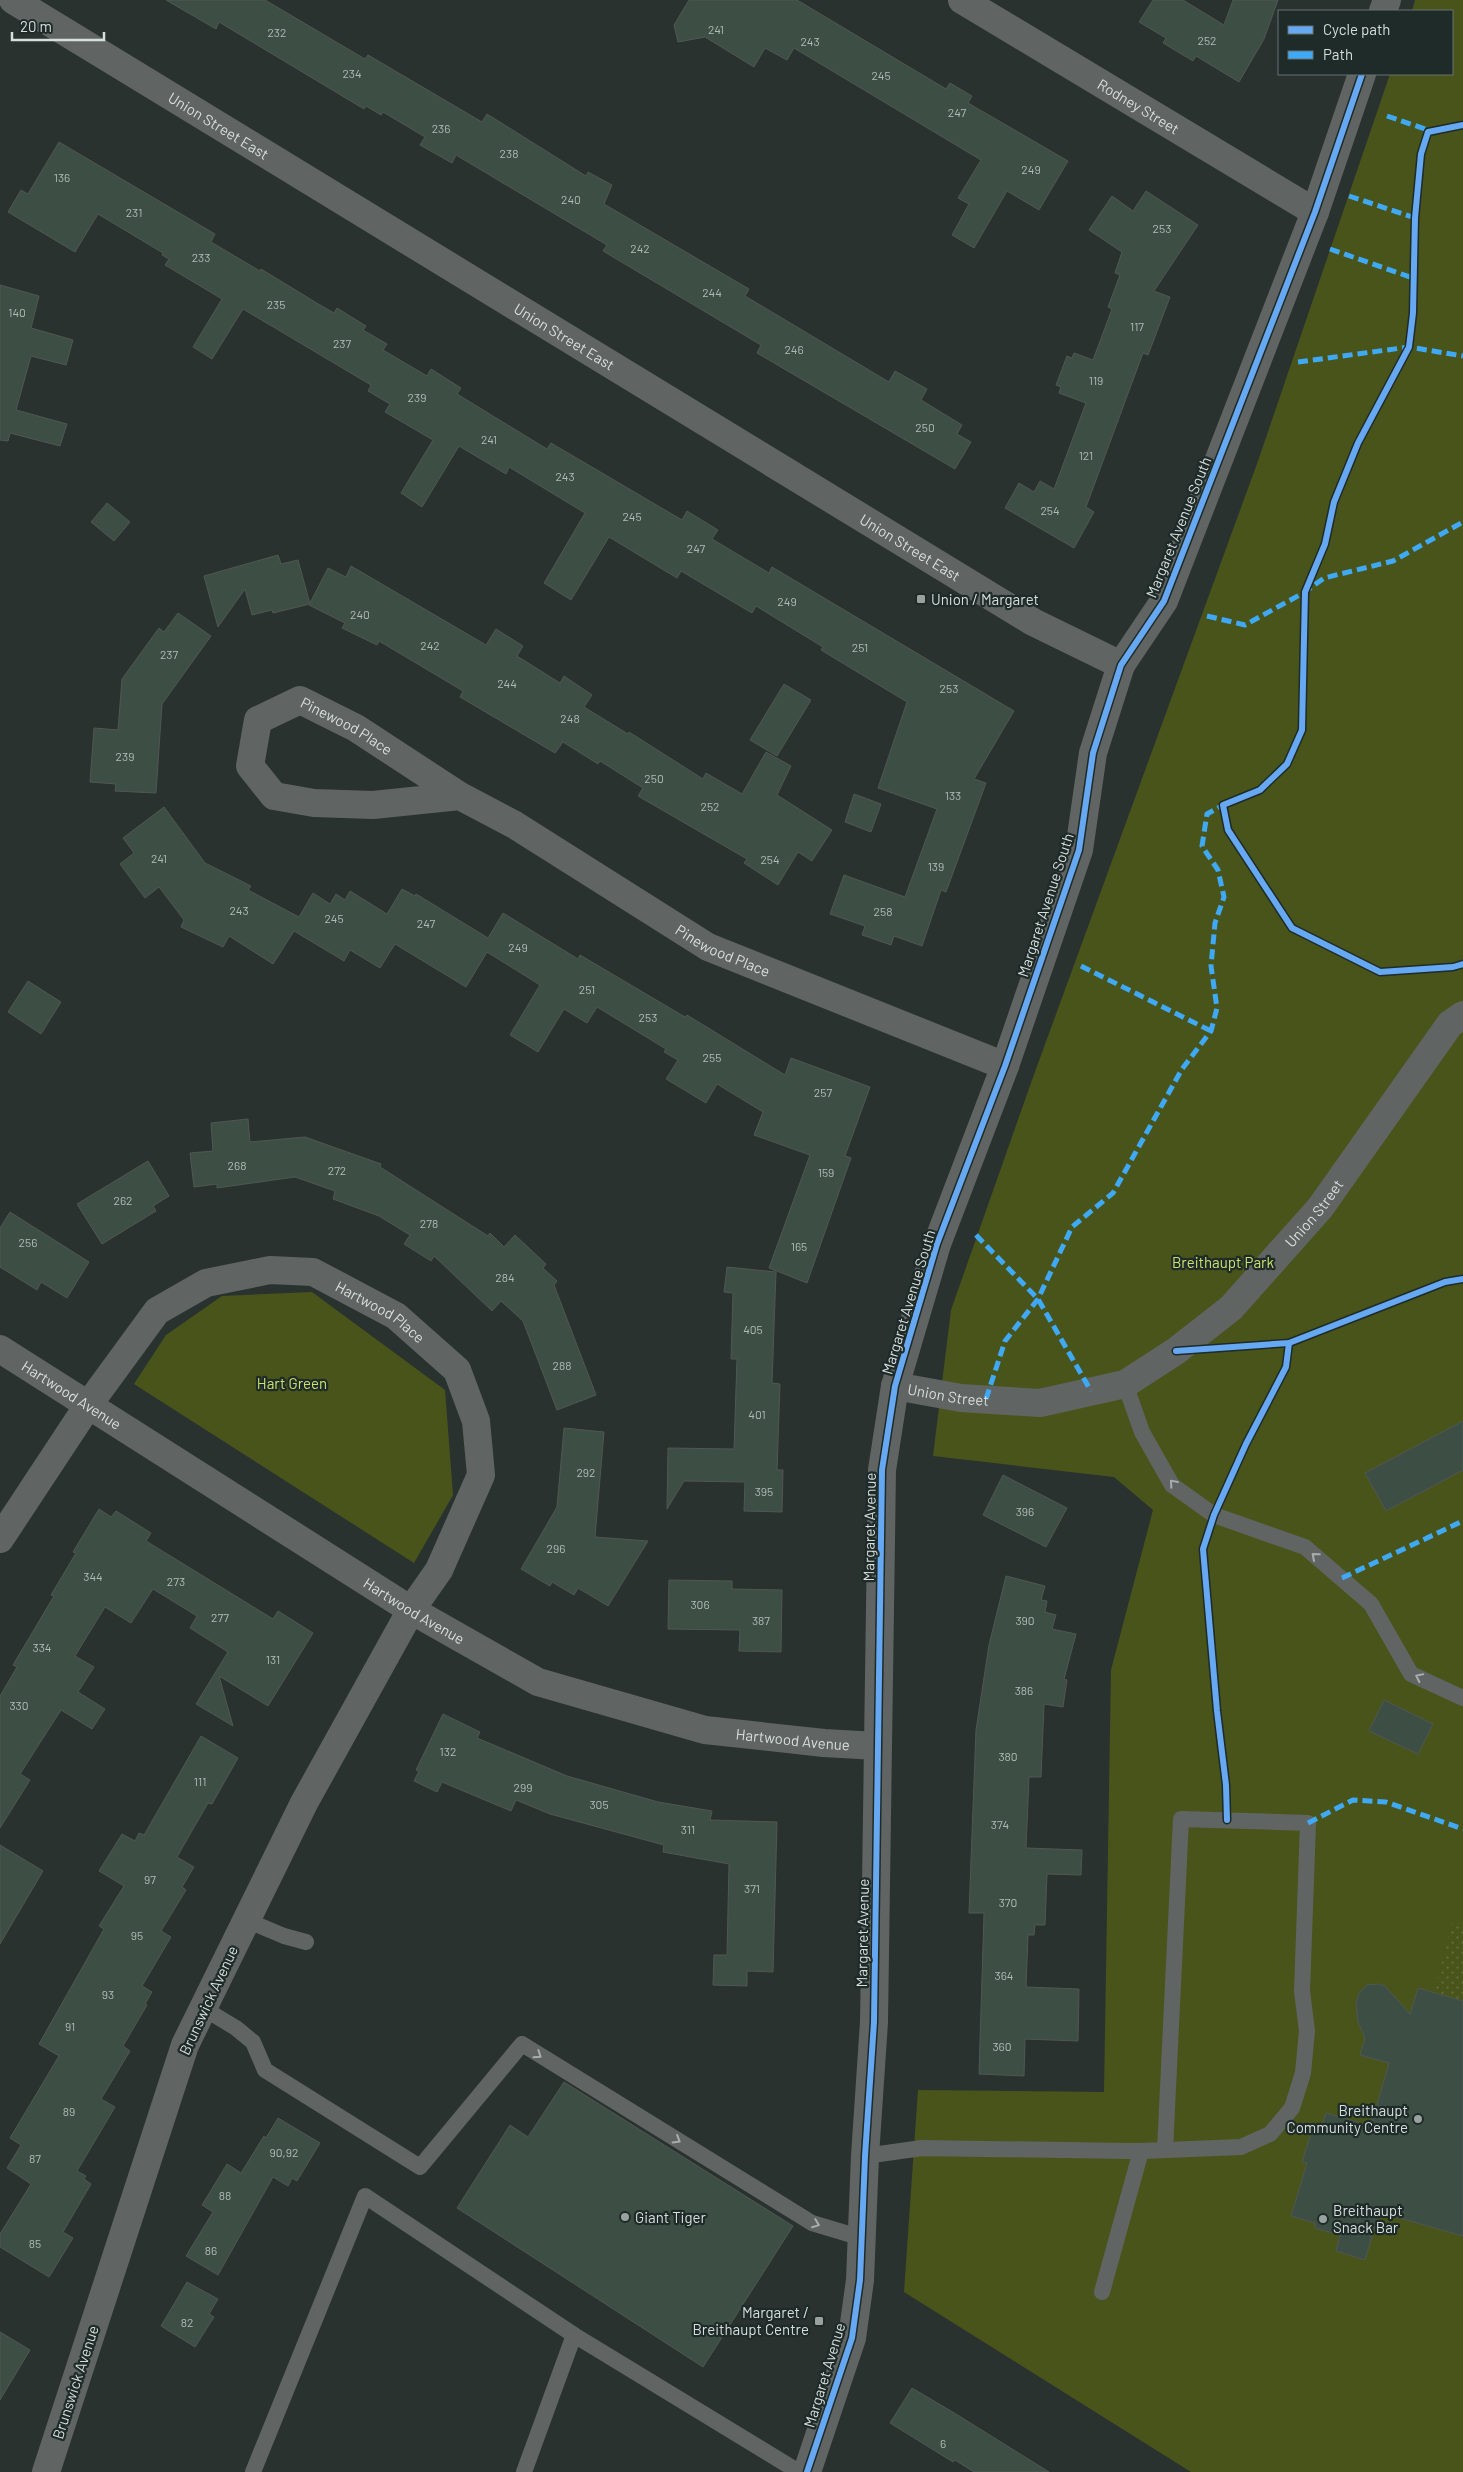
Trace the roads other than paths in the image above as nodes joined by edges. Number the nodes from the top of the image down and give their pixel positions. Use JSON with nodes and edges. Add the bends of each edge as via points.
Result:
{"nodes":[{"id":1,"x":4,"y":0,"type":"edge"},
{"id":2,"x":13,"y":0,"type":"edge"},
{"id":3,"x":962,"y":0,"type":"edge"},
{"id":4,"x":0,"y":12,"type":"edge"},
{"id":5,"x":1362,"y":75,"type":"edge"},
{"id":6,"x":1314,"y":212,"type":"junction"},
{"id":7,"x":1120,"y":665,"type":"junction"},
{"id":8,"x":460,"y":796,"type":"junction"},
{"id":9,"x":1463,"y":1015,"type":"edge"},
{"id":10,"x":1005,"y":1066,"type":"junction"},
{"id":11,"x":0,"y":1349,"type":"edge"},
{"id":12,"x":1124,"y":1384,"type":"junction"},
{"id":13,"x":895,"y":1386,"type":"junction"},
{"id":14,"x":89,"y":1404,"type":"junction"},
{"id":15,"x":0,"y":1539,"type":"edge"},
{"id":16,"x":411,"y":1610,"type":"junction"},
{"id":17,"x":1463,"y":1698,"type":"edge"},
{"id":18,"x":877,"y":1746,"type":"junction"},
{"id":19,"x":246,"y":1920,"type":"junction"},
{"id":20,"x":306,"y":1942,"type":"dead end"},
{"id":21,"x":203,"y":2008,"type":"junction"},
{"id":22,"x":1141,"y":2150,"type":"junction"},
{"id":23,"x":1165,"y":2150,"type":"junction"},
{"id":24,"x":865,"y":2156,"type":"junction"},
{"id":25,"x":862,"y":2238,"type":"junction"},
{"id":26,"x":1102,"y":2292,"type":"dead end"},
{"id":27,"x":574,"y":2335,"type":"junction"},
{"id":28,"x":46,"y":2472,"type":"edge"},
{"id":29,"x":253,"y":2472,"type":"edge"},
{"id":30,"x":524,"y":2472,"type":"edge"},
{"id":31,"x":799,"y":2472,"type":"edge"},
{"id":32,"x":807,"y":2472,"type":"edge"}],
"edges":[{"from":1,"to":4,"type":"street"},
{"from":2,"to":7,"type":"street","name":"Union Street East","via":[[1033,622]]},
{"from":3,"to":6,"type":"street","name":"Rodney Street"},
{"from":5,"to":6,"type":"street","name":"Margaret Avenue South"},
{"from":6,"to":7,"type":"street","name":"Margaret Avenue South","via":[[1164,601]]},
{"from":7,"to":10,"type":"street","name":"Margaret Avenue South","via":[[1093,753],[1078,850]]},
{"from":8,"to":8,"type":"street","name":"Pinewood Place","via":[[356,728],[300,700],[258,720],[250,766],[274,796],[314,803],[373,806]]},
{"from":8,"to":10,"type":"street","name":"Pinewood Place","via":[[514,825],[708,947]]},
{"from":9,"to":12,"type":"street","name":"Union Street","via":[[1450,1024],[1320,1208],[1231,1308],[1176,1351]]},
{"from":10,"to":13,"type":"street","name":"Margaret Avenue South","via":[[937,1244]]},
{"from":11,"to":14,"type":"street","name":"Hartwood Avenue"},
{"from":12,"to":13,"type":"street","name":"Union Street","via":[[1040,1402],[954,1397]]},
{"from":17,"to":12,"type":"lane","one_way":true,"via":[[1411,1674],[1371,1604],[1305,1546],[1214,1515],[1172,1485],[1142,1432]]},
{"from":13,"to":18,"type":"street","name":"Margaret Avenue","via":[[882,1470]]},
{"from":14,"to":15,"type":"street","name":"Hartwood Place"},
{"from":14,"to":16,"type":"street","name":"Hartwood Avenue"},
{"from":14,"to":16,"type":"street","name":"Hartwood Place","via":[[157,1311],[206,1283],[270,1270],[313,1272],[396,1316],[457,1370],[476,1421],[481,1474],[439,1570]]},
{"from":16,"to":18,"type":"street","name":"Hartwood Avenue","via":[[538,1682],[705,1730],[824,1744]]},
{"from":16,"to":19,"type":"street","name":"Brunswick Avenue","via":[[304,1803]]},
{"from":18,"to":24,"type":"street","name":"Margaret Avenue","via":[[874,2022]]},
{"from":19,"to":20,"type":"lane"},
{"from":19,"to":21,"type":"street","name":"Brunswick Avenue"},
{"from":21,"to":25,"type":"lane","one_way":true,"via":[[253,2042],[265,2070],[420,2167],[522,2044],[812,2223]]},
{"from":21,"to":28,"type":"street","name":"Brunswick Avenue","via":[[185,2045]]},
{"from":22,"to":23,"type":"lane"},
{"from":22,"to":24,"type":"lane","via":[[922,2148]]},
{"from":22,"to":26,"type":"lane"},
{"from":23,"to":23,"type":"lane","via":[[1242,2147],[1270,2134],[1292,2108],[1303,2073],[1307,2031],[1302,1991],[1308,1823],[1182,1819]]},
{"from":24,"to":25,"type":"street","name":"Margaret Avenue"},
{"from":25,"to":32,"type":"street","name":"Margaret Avenue","via":[[852,2338]]},
{"from":27,"to":29,"type":"lane","via":[[365,2196]]},
{"from":27,"to":30,"type":"lane"},
{"from":27,"to":31,"type":"lane"}]}
